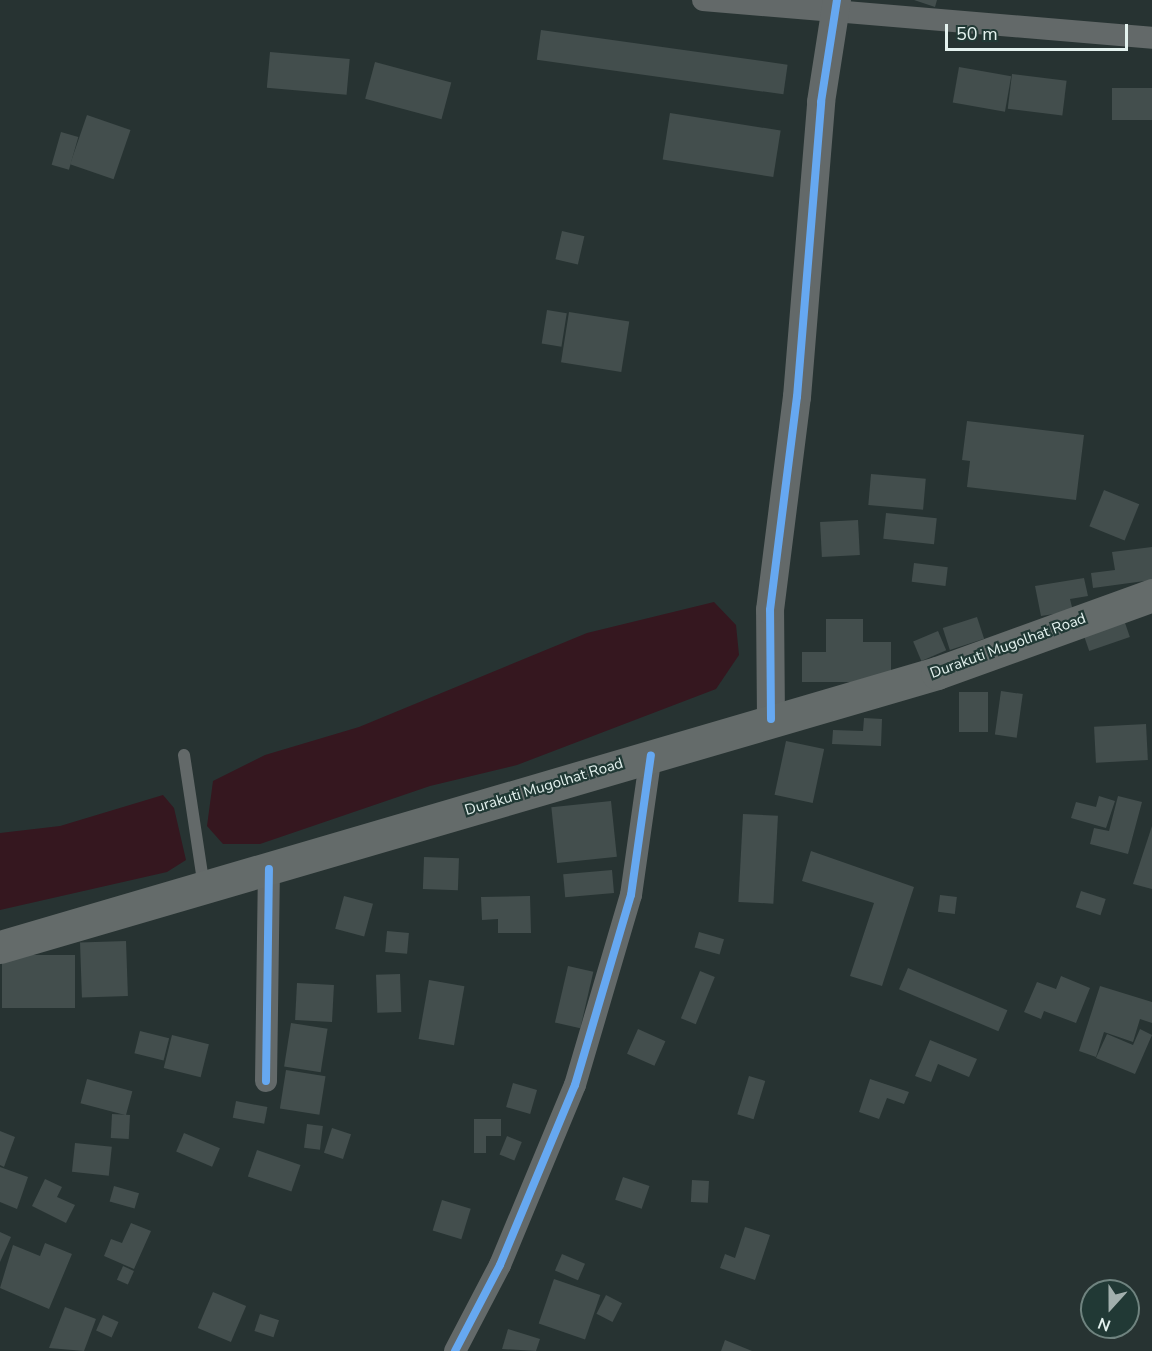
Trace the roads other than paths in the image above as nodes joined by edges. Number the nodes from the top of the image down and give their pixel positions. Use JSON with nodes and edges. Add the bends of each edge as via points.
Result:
{"nodes":[{"id":1,"x":703,"y":0,"type":"edge"},
{"id":2,"x":835,"y":8,"type":"edge"},
{"id":3,"x":1152,"y":38,"type":"edge"},
{"id":4,"x":1152,"y":595,"type":"edge"},
{"id":5,"x":771,"y":719,"type":"junction"},
{"id":6,"x":184,"y":755,"type":"dead end"},
{"id":7,"x":651,"y":755,"type":"junction"},
{"id":8,"x":269,"y":869,"type":"junction"},
{"id":9,"x":204,"y":889,"type":"junction"},
{"id":10,"x":0,"y":947,"type":"edge"},
{"id":11,"x":266,"y":1081,"type":"dead end"},
{"id":12,"x":455,"y":1351,"type":"edge"}],
"edges":[{"from":1,"to":2,"type":"street"},
{"from":2,"to":3,"type":"street"},
{"from":2,"to":5,"type":"street","via":[[821,102],[797,397],[770,610]]},
{"from":4,"to":5,"type":"main road","name":"Durakuti Mugolhat Road","via":[[938,673]]},
{"from":5,"to":7,"type":"main road","name":"Durakuti Mugolhat Road"},
{"from":6,"to":9,"type":"lane"},
{"from":7,"to":8,"type":"main road","name":"Durakuti Mugolhat Road"},
{"from":7,"to":12,"type":"street","via":[[630,895],[575,1085],[500,1264]]},
{"from":8,"to":9,"type":"main road","name":"Durakuti Mugolhat Road"},
{"from":8,"to":11,"type":"street"},
{"from":9,"to":10,"type":"main road","name":"Durakuti Mugolhat Road"}]}
